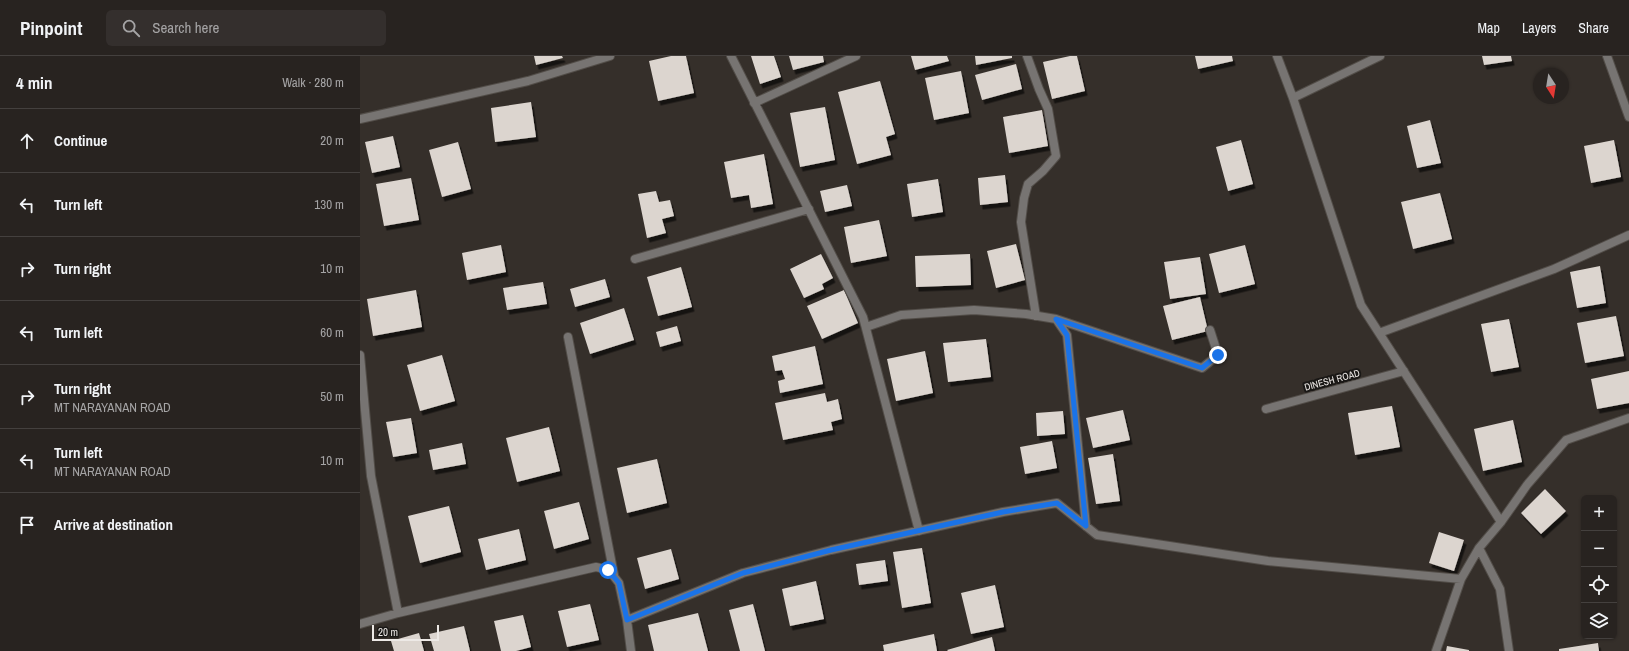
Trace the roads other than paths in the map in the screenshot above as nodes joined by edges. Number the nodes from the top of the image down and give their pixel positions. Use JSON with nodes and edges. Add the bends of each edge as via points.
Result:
{"nodes":[{"id":1,"x":610,"y":56,"type":"edge"},
{"id":2,"x":731,"y":56,"type":"edge"},
{"id":3,"x":856,"y":56,"type":"edge"},
{"id":4,"x":1027,"y":56,"type":"edge"},
{"id":5,"x":1277,"y":56,"type":"edge"},
{"id":6,"x":1380,"y":56,"type":"edge"},
{"id":7,"x":1607,"y":56,"type":"edge"},
{"id":8,"x":1293,"y":98,"type":"junction"},
{"id":9,"x":754,"y":103,"type":"junction"},
{"id":10,"x":1629,"y":117,"type":"edge"},
{"id":11,"x":360,"y":119,"type":"edge"},
{"id":12,"x":809,"y":208,"type":"junction"},
{"id":13,"x":1629,"y":235,"type":"edge"},
{"id":14,"x":635,"y":259,"type":"dead end"},
{"id":15,"x":1036,"y":316,"type":"junction"},
{"id":16,"x":1056,"y":319,"type":"junction"},
{"id":17,"x":866,"y":327,"type":"junction"},
{"id":18,"x":1210,"y":330,"type":"dead end"},
{"id":19,"x":1379,"y":332,"type":"junction"},
{"id":20,"x":568,"y":337,"type":"dead end"},
{"id":21,"x":360,"y":355,"type":"edge"},
{"id":22,"x":1404,"y":371,"type":"junction"},
{"id":23,"x":1266,"y":409,"type":"dead end"},
{"id":24,"x":1629,"y":418,"type":"edge"},
{"id":25,"x":1501,"y":522,"type":"junction"},
{"id":26,"x":1086,"y":526,"type":"junction"},
{"id":27,"x":919,"y":531,"type":"junction"},
{"id":28,"x":1479,"y":548,"type":"junction"},
{"id":29,"x":614,"y":577,"type":"junction"},
{"id":30,"x":1461,"y":579,"type":"junction"},
{"id":31,"x":398,"y":613,"type":"junction"},
{"id":32,"x":627,"y":620,"type":"junction"},
{"id":33,"x":360,"y":624,"type":"edge"},
{"id":34,"x":631,"y":651,"type":"edge"},
{"id":35,"x":1436,"y":651,"type":"edge"},
{"id":36,"x":1509,"y":651,"type":"edge"}],
"edges":[{"from":1,"to":11,"type":"street","via":[[528,81]]},
{"from":2,"to":9,"type":"street"},
{"from":3,"to":9,"type":"street"},
{"from":4,"to":15,"type":"street","via":[[1048,109],[1056,156],[1028,184],[1024,198],[1021,222]]},
{"from":5,"to":8,"type":"street"},
{"from":6,"to":8,"type":"street"},
{"from":7,"to":10,"type":"street"},
{"from":8,"to":19,"type":"street","via":[[1361,305]]},
{"from":9,"to":12,"type":"street"},
{"from":12,"to":14,"type":"street"},
{"from":12,"to":17,"type":"street"},
{"from":13,"to":19,"type":"street","via":[[1554,269]]},
{"from":15,"to":16,"type":"street"},
{"from":15,"to":17,"type":"street","via":[[974,310],[901,315]]},
{"from":16,"to":18,"type":"street","via":[[1202,368],[1218,355]]},
{"from":16,"to":26,"type":"street","via":[[1067,335]]},
{"from":17,"to":27,"type":"street"},
{"from":19,"to":22,"type":"street"},
{"from":20,"to":29,"type":"street"},
{"from":21,"to":31,"type":"street","via":[[371,476]]},
{"from":22,"to":23,"type":"street","name":"DINESH ROAD"},
{"from":22,"to":25,"type":"street"},
{"from":24,"to":25,"type":"street","via":[[1566,440],[1527,485]]},
{"from":25,"to":28,"type":"street"},
{"from":26,"to":27,"type":"street","via":[[1057,503]]},
{"from":26,"to":30,"type":"street","via":[[1097,535],[1268,561]]},
{"from":27,"to":32,"type":"street","via":[[743,573]]},
{"from":28,"to":30,"type":"street"},
{"from":28,"to":36,"type":"street","via":[[1500,589]]},
{"from":29,"to":31,"type":"street","via":[[608,570],[596,567]]},
{"from":29,"to":32,"type":"street","via":[[619,583]]},
{"from":30,"to":35,"type":"street"},
{"from":31,"to":33,"type":"street"},
{"from":32,"to":34,"type":"street"}]}
